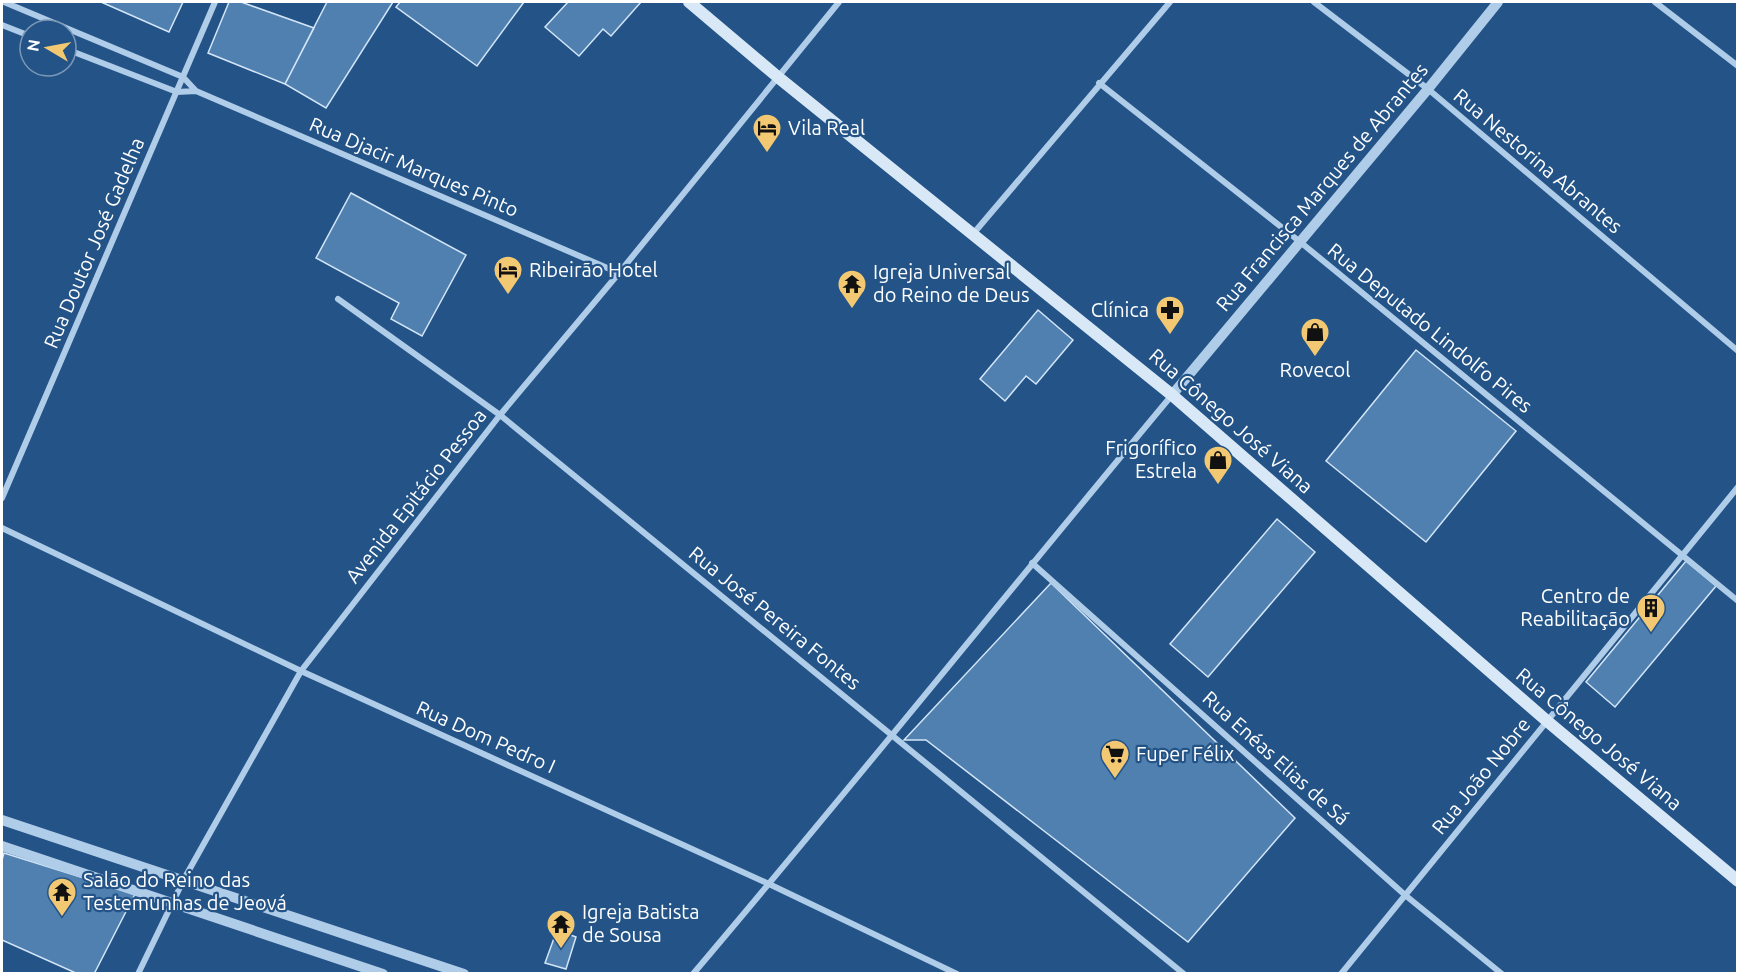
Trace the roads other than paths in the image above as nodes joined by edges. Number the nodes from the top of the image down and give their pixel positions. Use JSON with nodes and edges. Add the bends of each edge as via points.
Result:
{"nodes":[{"id":1,"x":4,"y":2,"type":"edge"},
{"id":2,"x":215,"y":2,"type":"edge"},
{"id":3,"x":689,"y":2,"type":"edge"},
{"id":4,"x":839,"y":2,"type":"edge"},
{"id":5,"x":1170,"y":2,"type":"edge"},
{"id":6,"x":1314,"y":2,"type":"edge"},
{"id":7,"x":1498,"y":2,"type":"edge"},
{"id":8,"x":1655,"y":2,"type":"edge"},
{"id":9,"x":2,"y":25,"type":"edge"},
{"id":10,"x":18,"y":31,"type":"edge"},
{"id":11,"x":78,"y":54,"type":"edge"},
{"id":12,"x":1737,"y":66,"type":"edge"},
{"id":13,"x":183,"y":77,"type":"junction"},
{"id":14,"x":779,"y":78,"type":"junction"},
{"id":15,"x":1099,"y":83,"type":"junction"},
{"id":16,"x":1428,"y":89,"type":"junction"},
{"id":17,"x":196,"y":91,"type":"junction"},
{"id":18,"x":177,"y":92,"type":"junction"},
{"id":19,"x":973,"y":234,"type":"junction"},
{"id":20,"x":1299,"y":241,"type":"junction"},
{"id":21,"x":619,"y":273,"type":"junction"},
{"id":22,"x":338,"y":299,"type":"dead end"},
{"id":23,"x":1737,"y":351,"type":"edge"},
{"id":24,"x":1172,"y":395,"type":"junction"},
{"id":25,"x":500,"y":415,"type":"junction"},
{"id":26,"x":1737,"y":487,"type":"edge"},
{"id":27,"x":2,"y":498,"type":"edge"},
{"id":28,"x":2,"y":528,"type":"edge"},
{"id":29,"x":1681,"y":556,"type":"junction"},
{"id":30,"x":1032,"y":563,"type":"junction"},
{"id":31,"x":1737,"y":601,"type":"edge"},
{"id":32,"x":301,"y":671,"type":"junction"},
{"id":33,"x":1547,"y":721,"type":"junction"},
{"id":34,"x":892,"y":736,"type":"junction"},
{"id":35,"x":2,"y":820,"type":"edge"},
{"id":36,"x":2,"y":846,"type":"edge"},
{"id":37,"x":184,"y":879,"type":"junction"},
{"id":38,"x":1737,"y":881,"type":"edge"},
{"id":39,"x":769,"y":884,"type":"junction"},
{"id":40,"x":1405,"y":895,"type":"junction"},
{"id":41,"x":172,"y":904,"type":"junction"},
{"id":42,"x":138,"y":974,"type":"edge"},
{"id":43,"x":383,"y":974,"type":"edge"},
{"id":44,"x":464,"y":974,"type":"edge"},
{"id":45,"x":693,"y":974,"type":"edge"},
{"id":46,"x":957,"y":974,"type":"edge"},
{"id":47,"x":1184,"y":974,"type":"edge"},
{"id":48,"x":1341,"y":974,"type":"edge"},
{"id":49,"x":1502,"y":974,"type":"edge"}],
"edges":[{"from":1,"to":13,"type":"street","name":"Rua Djacir Marques Pinto"},
{"from":2,"to":13,"type":"street","name":"Rua Doutor José Gadelha"},
{"from":3,"to":14,"type":"main road","name":"Rua Cônego José Viana"},
{"from":4,"to":14,"type":"street","name":"Avenida Epitácio Pessoa"},
{"from":5,"to":15,"type":"street"},
{"from":6,"to":16,"type":"street","name":"Rua Nestorina Abrantes"},
{"from":7,"to":16,"type":"street","name":"Rua Francisca Marques de Abrantes"},
{"from":8,"to":12,"type":"street"},
{"from":9,"to":10,"type":"street"},
{"from":11,"to":18,"type":"street","name":"Rua Djacir Marques Pinto"},
{"from":13,"to":17,"type":"street","name":"Rua Djacir Marques Pinto"},
{"from":13,"to":18,"type":"street","name":"Rua Doutor José Gadelha"},
{"from":14,"to":19,"type":"main road","name":"Rua Cônego José Viana"},
{"from":14,"to":21,"type":"street","name":"Avenida Epitácio Pessoa"},
{"from":15,"to":19,"type":"street"},
{"from":15,"to":20,"type":"street","name":"Rua Deputado Lindolfo Pires"},
{"from":16,"to":20,"type":"street","name":"Rua Francisca Marques de Abrantes"},
{"from":16,"to":23,"type":"street","name":"Rua Nestorina Abrantes"},
{"from":17,"to":18,"type":"street","name":"Rua Djacir Marques Pinto"},
{"from":17,"to":21,"type":"street","name":"Rua Djacir Marques Pinto"},
{"from":18,"to":27,"type":"street","name":"Rua Doutor José Gadelha"},
{"from":19,"to":24,"type":"main road","name":"Rua Cônego José Viana"},
{"from":20,"to":24,"type":"street","name":"Rua Francisca Marques de Abrantes"},
{"from":20,"to":29,"type":"street","name":"Rua Deputado Lindolfo Pires"},
{"from":21,"to":25,"type":"street","name":"Avenida Epitácio Pessoa"},
{"from":22,"to":25,"type":"street","name":"Rua José Pereira Fontes"},
{"from":24,"to":30,"type":"street"},
{"from":24,"to":33,"type":"main road","name":"Rua Cônego José Viana"},
{"from":25,"to":32,"type":"street","name":"Avenida Epitácio Pessoa"},
{"from":25,"to":34,"type":"street","name":"Rua José Pereira Fontes"},
{"from":26,"to":29,"type":"street","name":"Rua João Nobre"},
{"from":28,"to":32,"type":"street","name":"Rua Dom Pedro I"},
{"from":29,"to":31,"type":"street","name":"Rua Deputado Lindolfo Pires"},
{"from":29,"to":33,"type":"street","name":"Rua João Nobre"},
{"from":30,"to":34,"type":"street"},
{"from":30,"to":40,"type":"street","name":"Rua Enéas Elias de Sá"},
{"from":32,"to":37,"type":"street","name":"Avenida Epitácio Pessoa"},
{"from":32,"to":39,"type":"street","name":"Rua Dom Pedro I"},
{"from":33,"to":38,"type":"main road","name":"Rua Cônego José Viana"},
{"from":33,"to":40,"type":"street","name":"Rua João Nobre"},
{"from":34,"to":39,"type":"street"},
{"from":34,"to":47,"type":"street","name":"Rua José Pereira Fontes"},
{"from":35,"to":37,"type":"street"},
{"from":36,"to":41,"type":"street"},
{"from":37,"to":41,"type":"street","name":"Avenida Epitácio Pessoa"},
{"from":37,"to":44,"type":"street"},
{"from":39,"to":45,"type":"street"},
{"from":39,"to":46,"type":"street","name":"Rua Dom Pedro I"},
{"from":40,"to":48,"type":"street","name":"Rua João Nobre"},
{"from":40,"to":49,"type":"street","name":"Rua Enéas Elias de Sá"},
{"from":41,"to":42,"type":"street","name":"Avenida Epitácio Pessoa"},
{"from":41,"to":43,"type":"street"}]}
